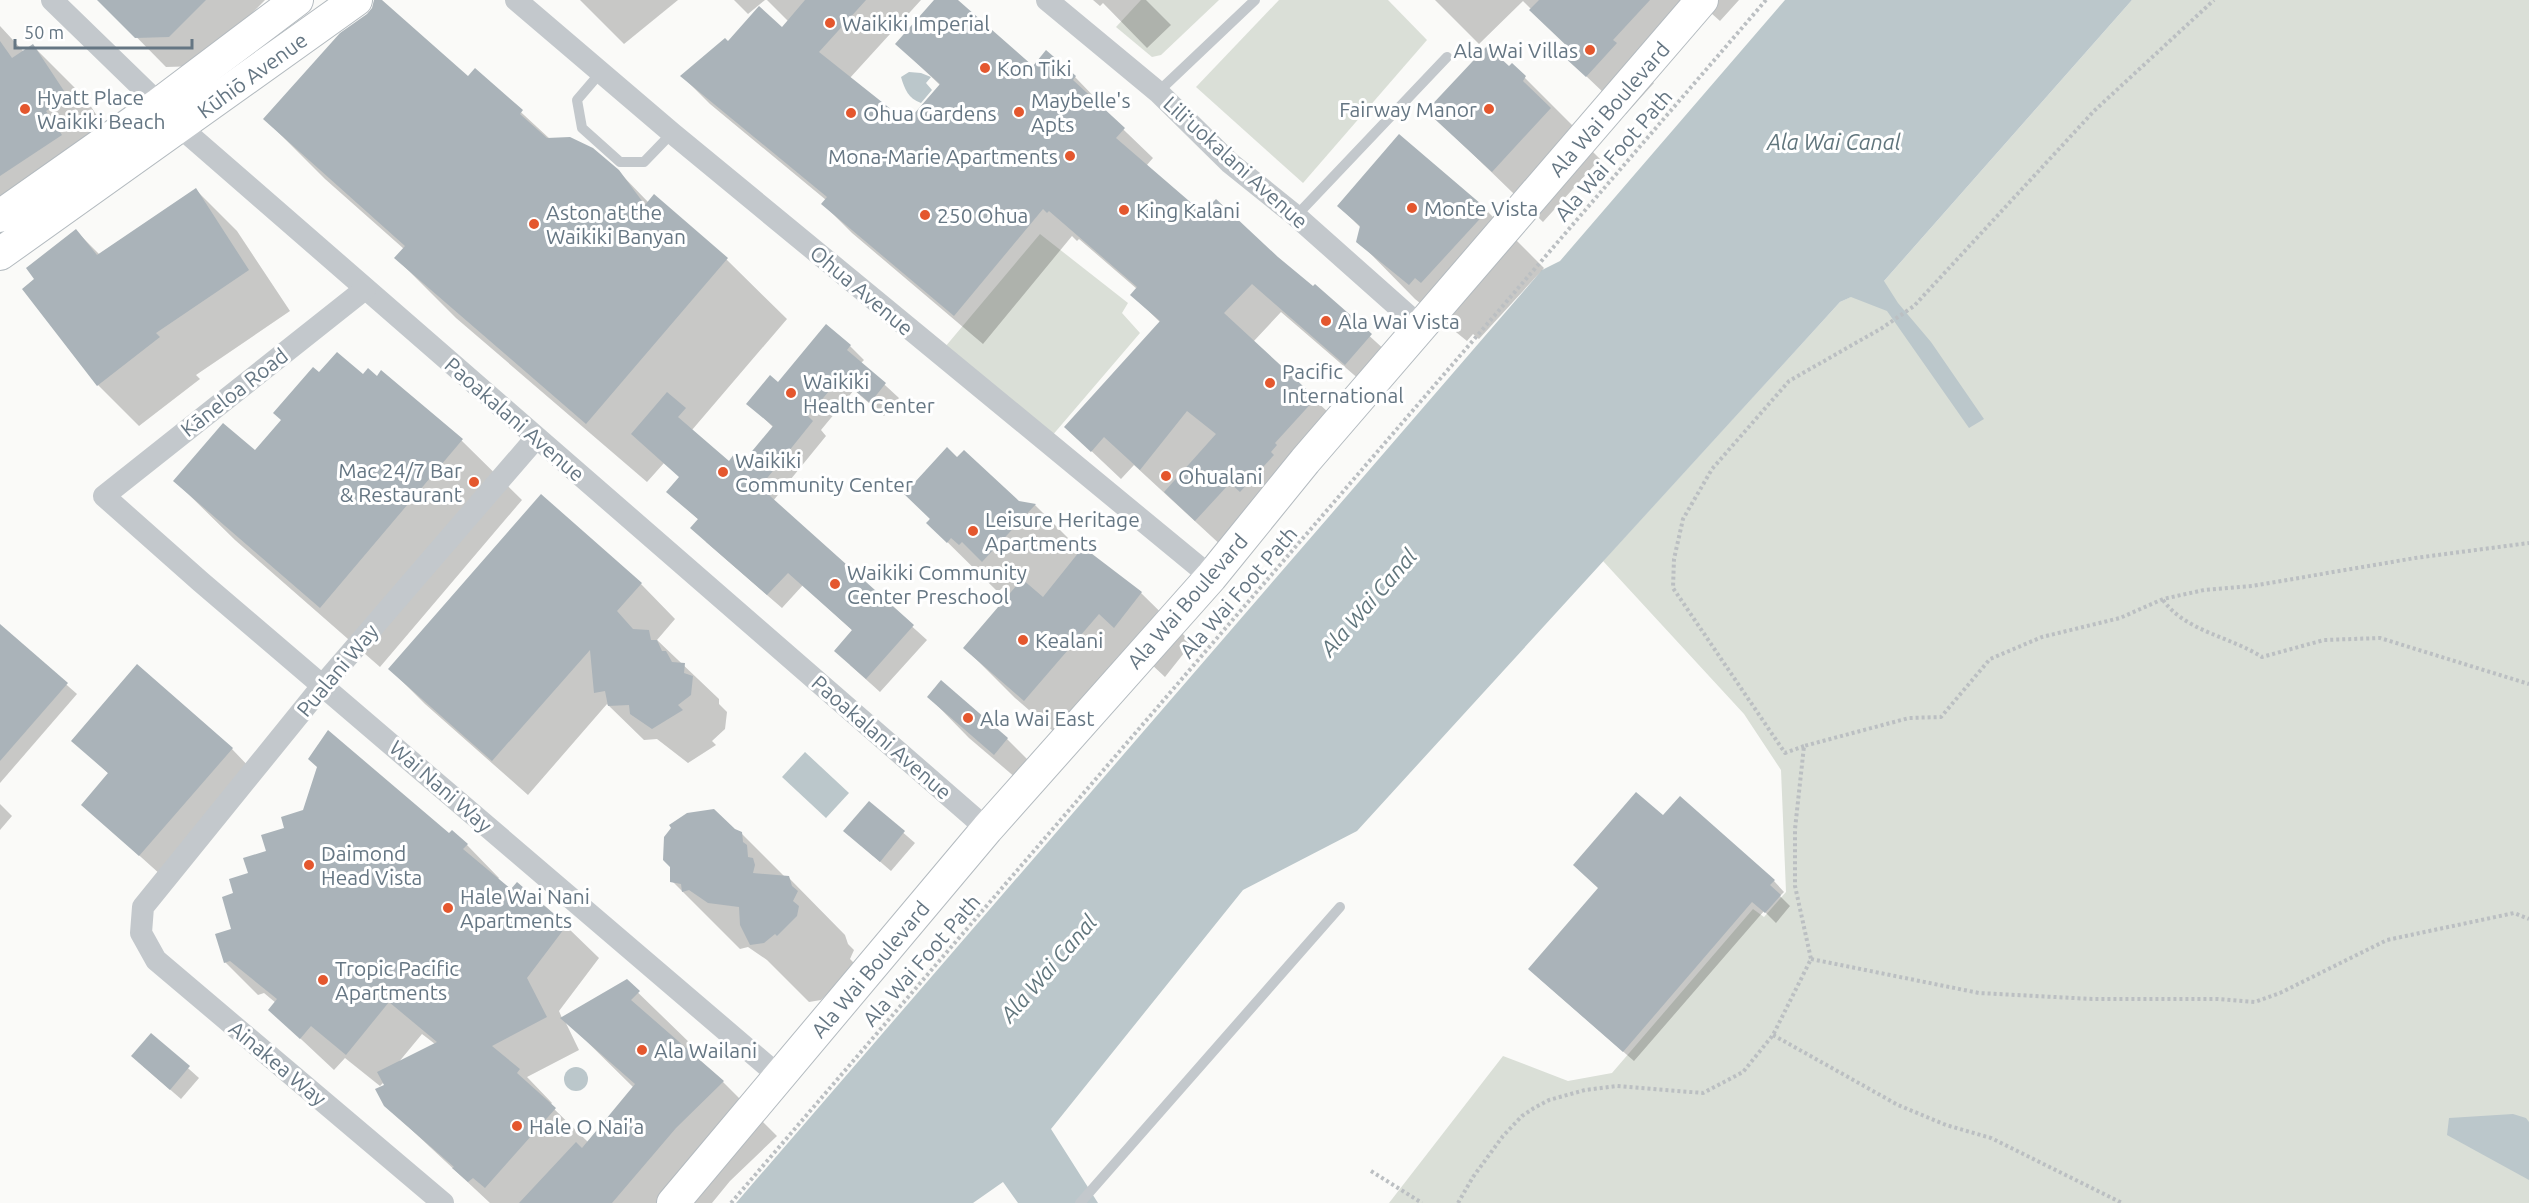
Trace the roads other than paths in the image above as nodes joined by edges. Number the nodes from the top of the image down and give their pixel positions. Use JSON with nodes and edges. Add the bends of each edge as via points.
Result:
{"nodes":[{"id":1,"x":52,"y":0,"type":"edge"},
{"id":2,"x":297,"y":0,"type":"edge"},
{"id":3,"x":357,"y":0,"type":"edge"},
{"id":4,"x":516,"y":0,"type":"edge"},
{"id":5,"x":1047,"y":0,"type":"edge"},
{"id":6,"x":1255,"y":0,"type":"edge"},
{"id":7,"x":1702,"y":0,"type":"edge"},
{"id":8,"x":1447,"y":57,"type":"dead end"},
{"id":9,"x":601,"y":72,"type":"junction"},
{"id":10,"x":1158,"y":92,"type":"junction"},
{"id":11,"x":159,"y":104,"type":"junction"},
{"id":12,"x":180,"y":127,"type":"junction"},
{"id":13,"x":672,"y":133,"type":"junction"},
{"id":14,"x":26,"y":198,"type":"junction"},
{"id":15,"x":0,"y":216,"type":"edge"},
{"id":16,"x":1296,"y":216,"type":"junction"},
{"id":17,"x":45,"y":222,"type":"junction"},
{"id":18,"x":0,"y":254,"type":"edge"},
{"id":19,"x":365,"y":289,"type":"junction"},
{"id":20,"x":1422,"y":328,"type":"junction"},
{"id":21,"x":536,"y":438,"type":"junction"},
{"id":22,"x":104,"y":496,"type":"joint"},
{"id":23,"x":1211,"y":577,"type":"junction"},
{"id":24,"x":323,"y":685,"type":"junction"},
{"id":25,"x":987,"y":829,"type":"junction"},
{"id":26,"x":143,"y":907,"type":"joint"},
{"id":27,"x":1340,"y":908,"type":"dead end"},
{"id":28,"x":779,"y":1076,"type":"junction"},
{"id":29,"x":443,"y":1203,"type":"edge"},
{"id":30,"x":673,"y":1203,"type":"edge"},
{"id":31,"x":1080,"y":1203,"type":"edge"}],
"edges":[{"from":1,"to":11,"type":"street","name":"Paoakalani Avenue"},
{"from":2,"to":11,"type":"main road","name":"Kūhiō Avenue"},
{"from":3,"to":12,"type":"main road","name":"Kūhiō Avenue"},
{"from":4,"to":9,"type":"street","name":"Ohua Avenue"},
{"from":5,"to":10,"type":"street","name":"Liliʻuokalani Avenue"},
{"from":6,"to":10,"type":"lane"},
{"from":7,"to":20,"type":"main road","name":"Ala Wai Boulevard"},
{"from":8,"to":16,"type":"lane"},
{"from":9,"to":13,"type":"street","name":"Ohua Avenue"},
{"from":9,"to":13,"type":"lane","via":[[577,100],[582,128],[620,162],[644,162]]},
{"from":10,"to":16,"type":"street","name":"Liliʻuokalani Avenue","via":[[1230,163]]},
{"from":11,"to":12,"type":"street","name":"Paoakalani Avenue"},
{"from":11,"to":14,"type":"main road","name":"Kūhiō Avenue"},
{"from":12,"to":17,"type":"main road","name":"Kūhiō Avenue"},
{"from":12,"to":19,"type":"street","name":"Paoakalani Avenue"},
{"from":13,"to":23,"type":"street","name":"Ohua Avenue"},
{"from":14,"to":15,"type":"main road","name":"Kūhiō Avenue"},
{"from":14,"to":17,"type":"main road"},
{"from":16,"to":20,"type":"street","name":"Liliʻuokalani Avenue"},
{"from":17,"to":18,"type":"main road","name":"Kūhiō Avenue"},
{"from":19,"to":21,"type":"street","name":"Paoakalani Avenue"},
{"from":19,"to":22,"type":"street","name":"Kāneloa Road"},
{"from":20,"to":23,"type":"main road","name":"Ala Wai Boulevard","via":[[1305,461]]},
{"from":21,"to":24,"type":"street","name":"Pualani Way"},
{"from":21,"to":25,"type":"street","name":"Paoakalani Avenue"},
{"from":22,"to":24,"type":"street","name":"Wai Nani Way"},
{"from":23,"to":25,"type":"main road","name":"Ala Wai Boulevard"},
{"from":24,"to":26,"type":"street","name":"Pualani Way"},
{"from":24,"to":28,"type":"street","name":"Wai Nani Way"},
{"from":25,"to":28,"type":"main road","name":"Ala Wai Boulevard"},
{"from":26,"to":29,"type":"street","name":"Ainakea Way","via":[[141,933],[156,960]]},
{"from":27,"to":31,"type":"lane"},
{"from":28,"to":30,"type":"main road","name":"Ala Wai Boulevard"}]}
